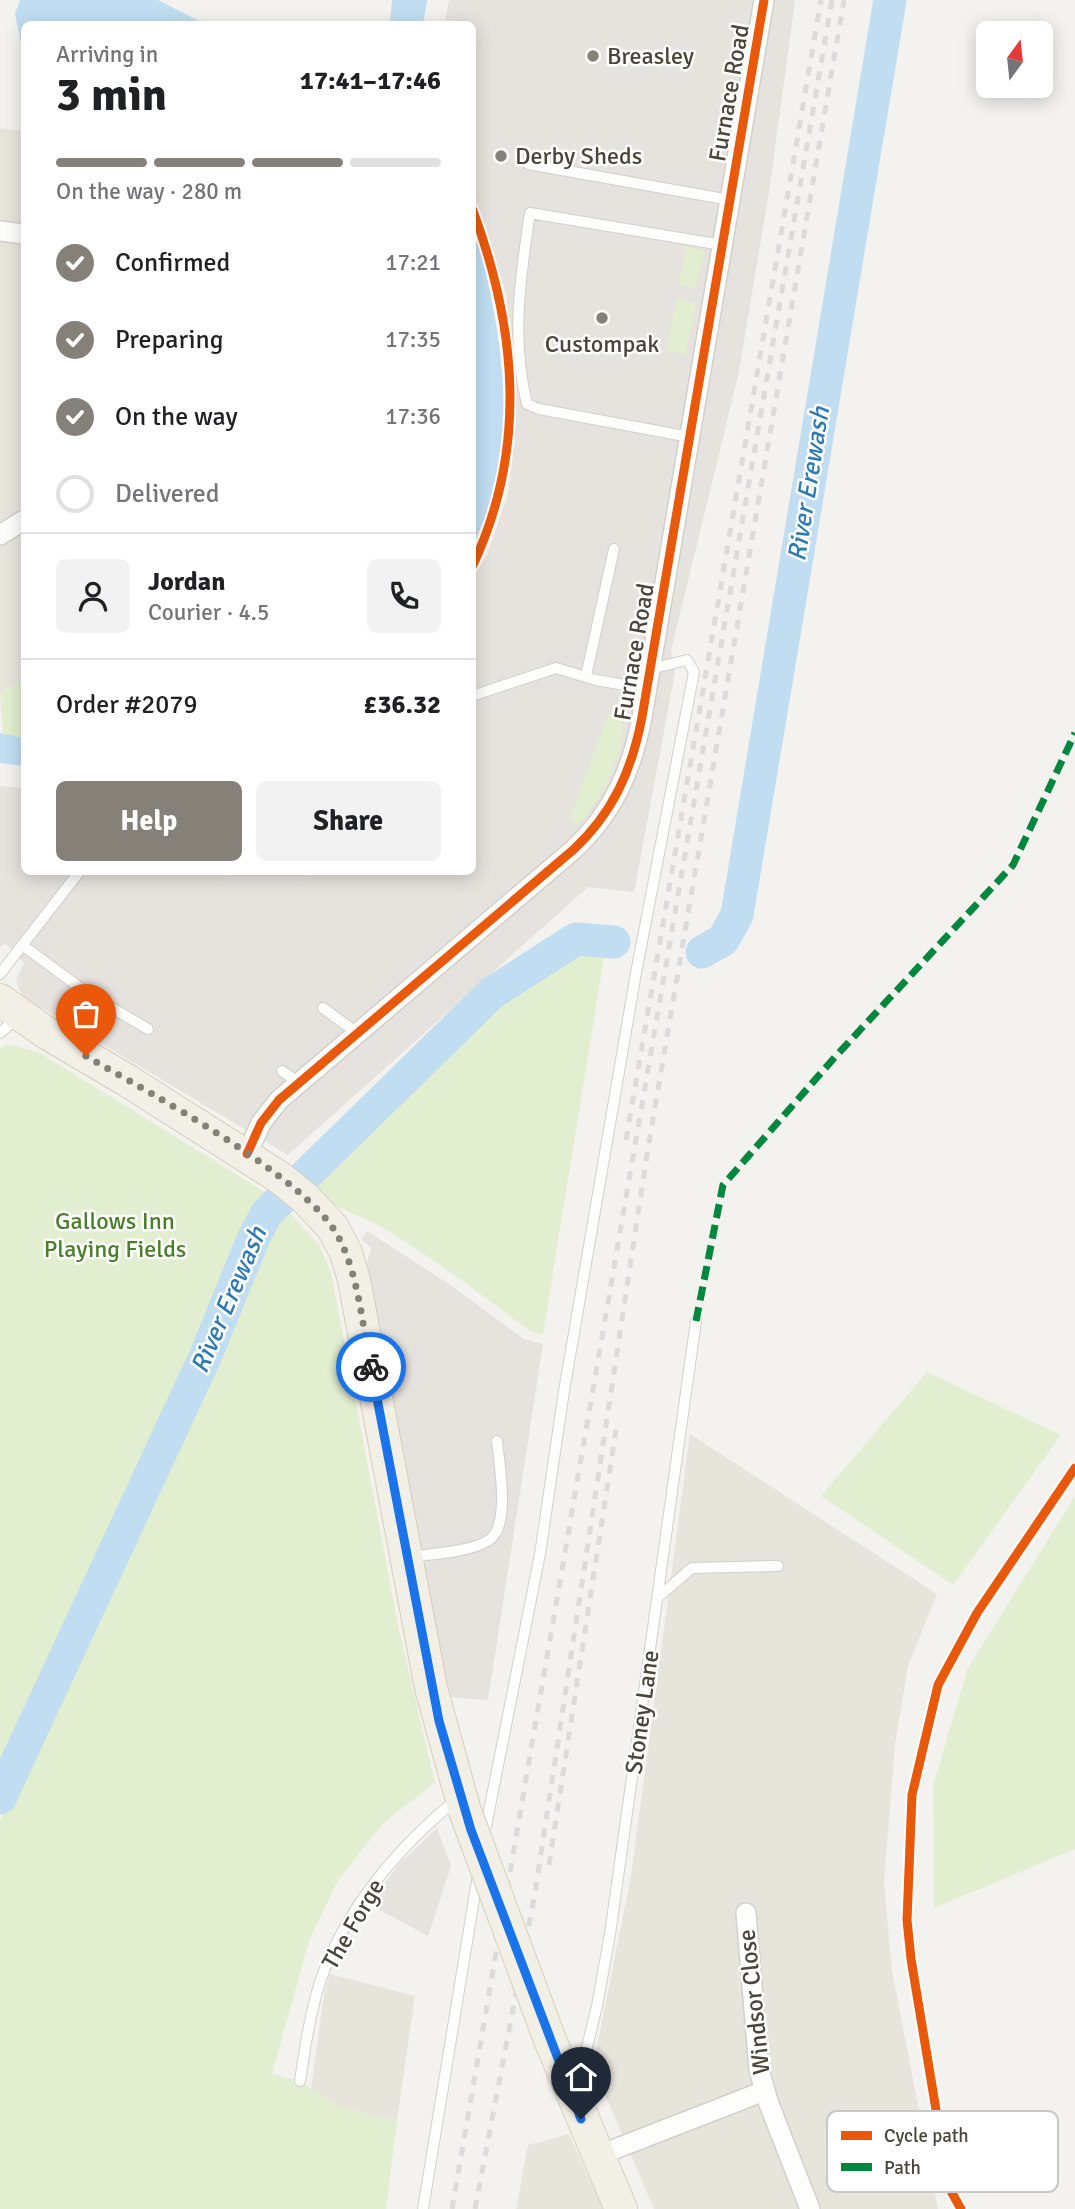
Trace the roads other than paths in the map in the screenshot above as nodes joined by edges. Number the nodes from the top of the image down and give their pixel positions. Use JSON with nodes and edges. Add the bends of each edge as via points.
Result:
{"nodes":[{"id":1,"x":767,"y":0,"type":"edge"},
{"id":2,"x":528,"y":164,"type":"dead end"},
{"id":3,"x":730,"y":200,"type":"junction"},
{"id":4,"x":0,"y":231,"type":"edge"},
{"id":5,"x":21,"y":234,"type":"edge"},
{"id":6,"x":722,"y":245,"type":"junction"},
{"id":7,"x":690,"y":437,"type":"junction"},
{"id":8,"x":21,"y":522,"type":"edge"},
{"id":9,"x":0,"y":535,"type":"edge"},
{"id":10,"x":614,"y":549,"type":"dead end"},
{"id":11,"x":586,"y":676,"type":"junction"},
{"id":12,"x":649,"y":679,"type":"junction"},
{"id":13,"x":476,"y":695,"type":"edge"},
{"id":14,"x":77,"y":875,"type":"edge"},
{"id":15,"x":22,"y":945,"type":"junction"},
{"id":16,"x":0,"y":974,"type":"edge"},
{"id":17,"x":323,"y":1008,"type":"dead end"},
{"id":18,"x":7,"y":1016,"type":"edge"},
{"id":19,"x":148,"y":1029,"type":"dead end"},
{"id":20,"x":357,"y":1032,"type":"junction"},
{"id":21,"x":282,"y":1071,"type":"dead end"},
{"id":22,"x":299,"y":1083,"type":"junction"},
{"id":23,"x":247,"y":1154,"type":"junction"},
{"id":24,"x":696,"y":1321,"type":"dead end"},
{"id":25,"x":497,"y":1441,"type":"dead end"},
{"id":26,"x":405,"y":1558,"type":"junction"},
{"id":27,"x":778,"y":1566,"type":"dead end"},
{"id":28,"x":657,"y":1599,"type":"junction"},
{"id":29,"x":462,"y":1804,"type":"junction"},
{"id":30,"x":746,"y":1913,"type":"dead end"},
{"id":31,"x":300,"y":2081,"type":"dead end"},
{"id":32,"x":764,"y":2091,"type":"junction"},
{"id":33,"x":573,"y":2100,"type":"junction"},
{"id":34,"x":597,"y":2156,"type":"junction"},
{"id":35,"x":423,"y":2209,"type":"edge"},
{"id":36,"x":621,"y":2209,"type":"edge"},
{"id":37,"x":810,"y":2209,"type":"edge"}],
"edges":[{"from":1,"to":3,"type":"street","name":"Furnace Road"},
{"from":2,"to":3,"type":"lane"},
{"from":3,"to":6,"type":"street","name":"Furnace Road"},
{"from":4,"to":5,"type":"street"},
{"from":6,"to":7,"type":"street","name":"Furnace Road"},
{"from":6,"to":7,"type":"lane","via":[[530,213],[517,326],[527,404]]},
{"from":7,"to":12,"type":"street","name":"Furnace Road"},
{"from":8,"to":9,"type":"street"},
{"from":10,"to":11,"type":"lane"},
{"from":11,"to":12,"type":"lane"},
{"from":11,"to":13,"type":"lane","via":[[556,668]]},
{"from":12,"to":20,"type":"street","name":"Furnace Road","via":[[632,761],[600,822],[573,850]]},
{"from":12,"to":35,"type":"lane","via":[[687,660],[694,672],[636,973],[540,1554],[493,1783]]},
{"from":14,"to":15,"type":"lane"},
{"from":15,"to":16,"type":"lane"},
{"from":15,"to":19,"type":"lane","via":[[90,995]]},
{"from":17,"to":20,"type":"lane"},
{"from":18,"to":23,"type":"main road"},
{"from":20,"to":22,"type":"street","name":"Furnace Road"},
{"from":21,"to":22,"type":"lane"},
{"from":22,"to":23,"type":"street","name":"Furnace Road","via":[[271,1108]]},
{"from":23,"to":26,"type":"main road","via":[[305,1198],[333,1228],[350,1266]]},
{"from":24,"to":28,"type":"lane","name":"Stoney Lane"},
{"from":25,"to":26,"type":"lane","via":[[502,1493],[495,1533],[488,1541],[463,1548]]},
{"from":26,"to":29,"type":"main road","via":[[431,1688]]},
{"from":27,"to":28,"type":"lane","via":[[692,1568]]},
{"from":28,"to":33,"type":"lane","name":"Stoney Lane","via":[[610,1934]]},
{"from":29,"to":31,"type":"lane","name":"The Forge","via":[[409,1841],[386,1868],[332,1953],[309,2023]]},
{"from":29,"to":33,"type":"main road","bridge":true},
{"from":30,"to":32,"type":"street","name":"Windsor Close"},
{"from":32,"to":34,"type":"street","name":"Windsor Close"},
{"from":32,"to":37,"type":"street","name":"Windsor Close"},
{"from":33,"to":34,"type":"main road"},
{"from":34,"to":36,"type":"main road"}]}
